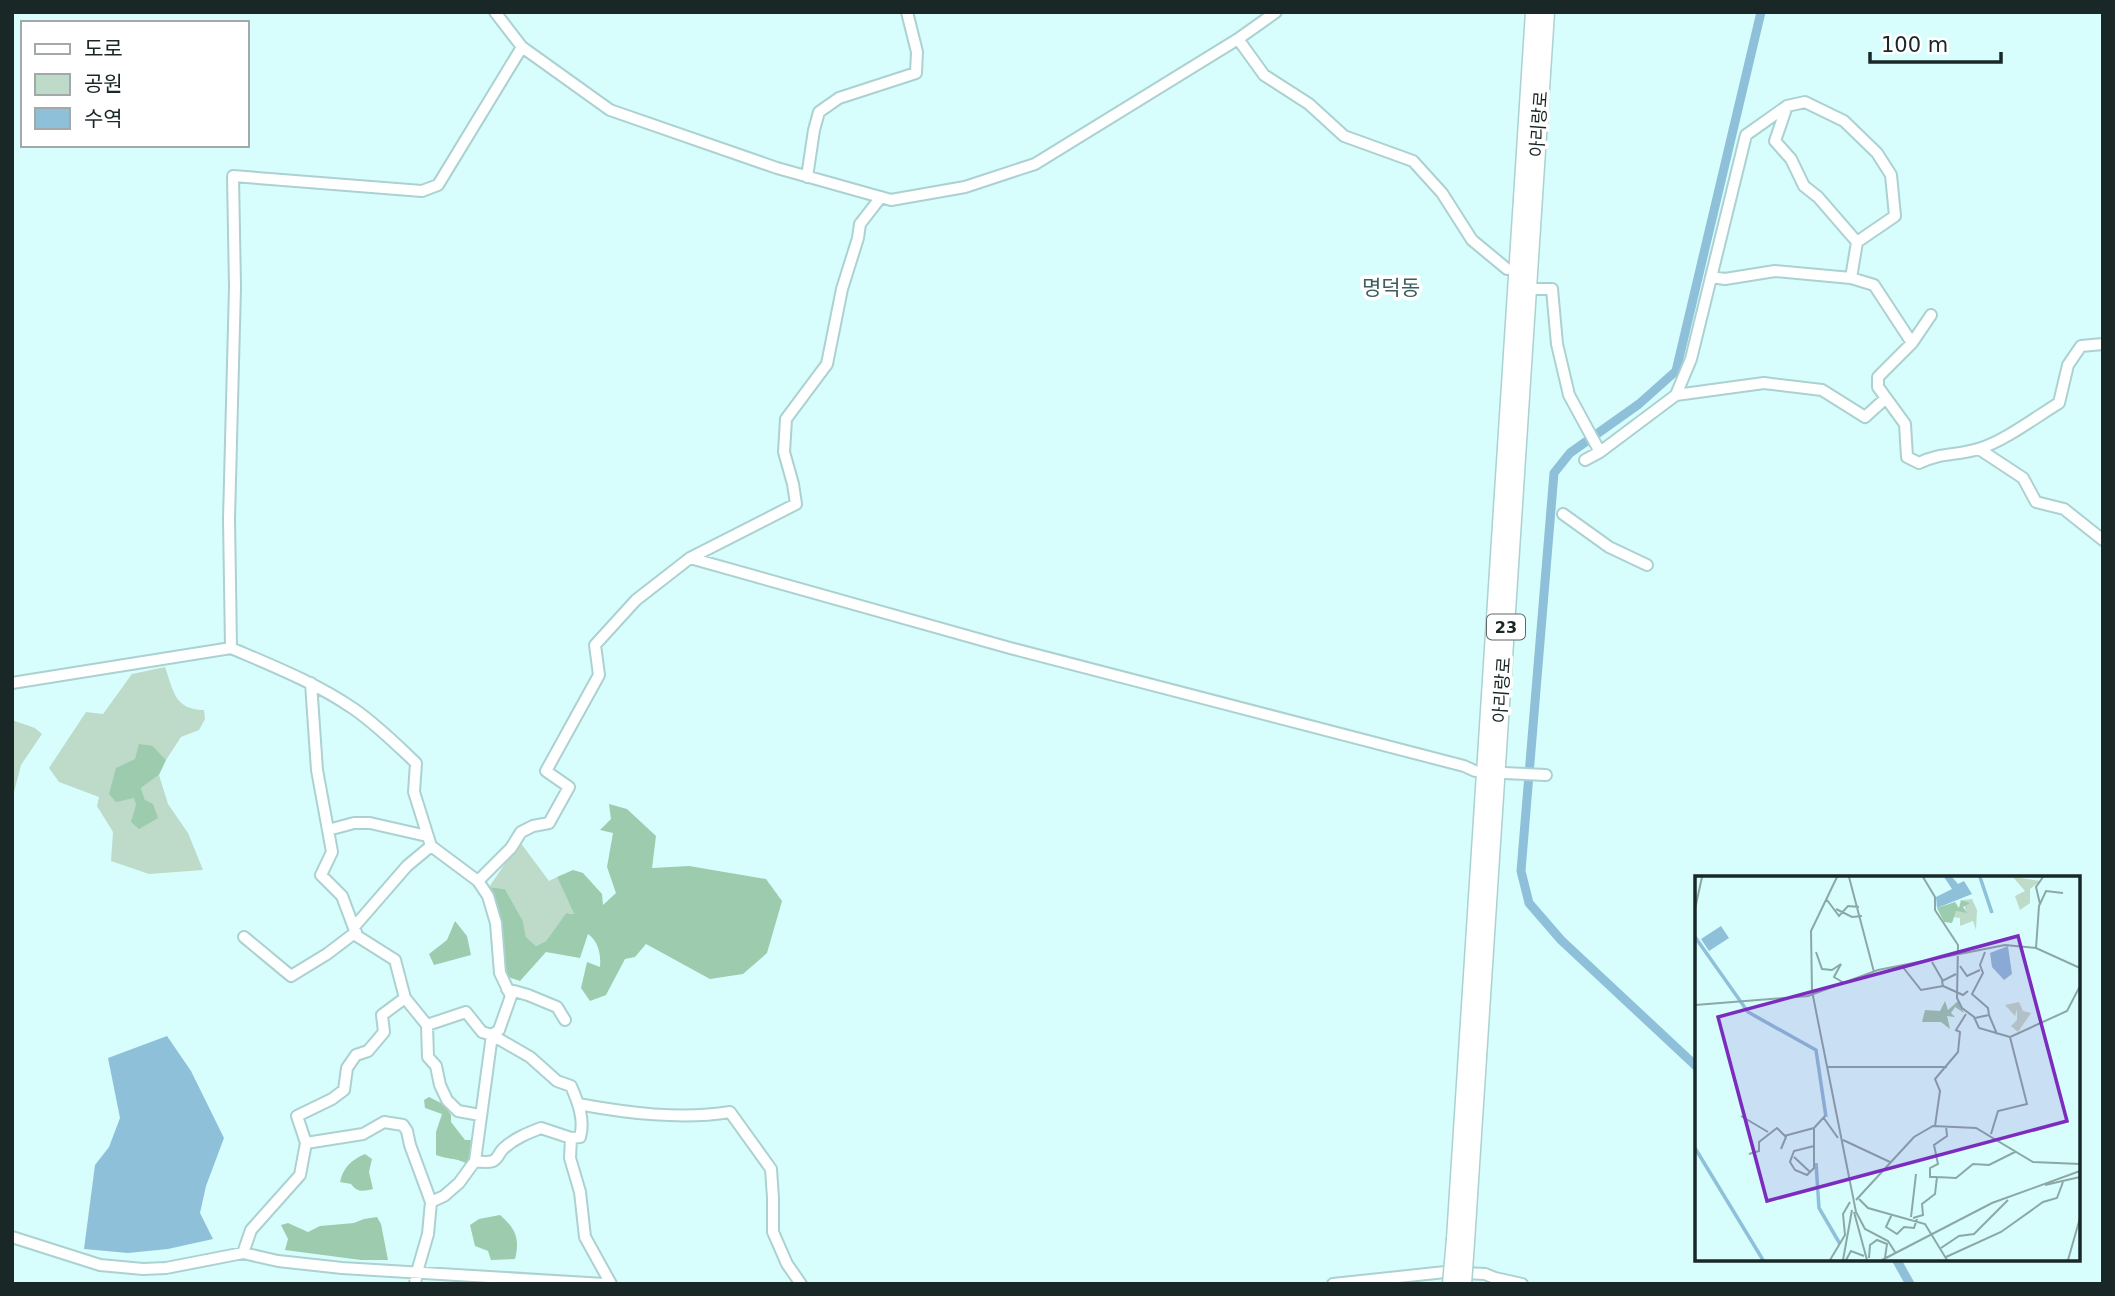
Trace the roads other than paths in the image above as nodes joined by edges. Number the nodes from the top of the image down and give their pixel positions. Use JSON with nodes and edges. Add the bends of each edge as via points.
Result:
{"nodes":[{"id":1,"x":495,"y":12,"type":"edge"},
{"id":2,"x":907,"y":12,"type":"edge"},
{"id":3,"x":1276,"y":12,"type":"edge"},
{"id":4,"x":1534,"y":12,"type":"edge"},
{"id":5,"x":1546,"y":12,"type":"edge"},
{"id":6,"x":1238,"y":39,"type":"junction"},
{"id":7,"x":522,"y":47,"type":"junction"},
{"id":8,"x":1787,"y":106,"type":"junction"},
{"id":9,"x":807,"y":177,"type":"junction"},
{"id":10,"x":881,"y":197,"type":"junction"},
{"id":11,"x":1857,"y":242,"type":"junction"},
{"id":12,"x":1507,"y":269,"type":"dead end"},
{"id":13,"x":1711,"y":277,"type":"junction"},
{"id":14,"x":1850,"y":278,"type":"junction"},
{"id":15,"x":1535,"y":289,"type":"dead end"},
{"id":16,"x":1931,"y":315,"type":"dead end"},
{"id":17,"x":1912,"y":343,"type":"junction"},
{"id":18,"x":2103,"y":344,"type":"edge"},
{"id":19,"x":1676,"y":396,"type":"junction"},
{"id":20,"x":1886,"y":398,"type":"junction"},
{"id":21,"x":1598,"y":449,"type":"junction"},
{"id":22,"x":1979,"y":449,"type":"junction"},
{"id":23,"x":1585,"y":460,"type":"dead end"},
{"id":24,"x":1563,"y":514,"type":"dead end"},
{"id":25,"x":2103,"y":540,"type":"edge"},
{"id":26,"x":690,"y":558,"type":"junction"},
{"id":27,"x":1647,"y":565,"type":"dead end"},
{"id":28,"x":232,"y":648,"type":"junction"},
{"id":29,"x":12,"y":683,"type":"edge"},
{"id":30,"x":311,"y":683,"type":"junction"},
{"id":31,"x":1475,"y":771,"type":"dead end"},
{"id":32,"x":1504,"y":773,"type":"dead end"},
{"id":33,"x":1543,"y":775,"type":"dead end"},
{"id":34,"x":328,"y":830,"type":"junction"},
{"id":35,"x":429,"y":841,"type":"junction"},
{"id":36,"x":478,"y":881,"type":"junction"},
{"id":37,"x":355,"y":929,"type":"junction"},
{"id":38,"x":244,"y":937,"type":"dead end"},
{"id":39,"x":507,"y":989,"type":"junction"},
{"id":40,"x":405,"y":998,"type":"junction"},
{"id":41,"x":565,"y":1020,"type":"dead end"},
{"id":42,"x":427,"y":1025,"type":"junction"},
{"id":43,"x":492,"y":1035,"type":"junction"},
{"id":44,"x":578,"y":1104,"type":"junction"},
{"id":45,"x":480,"y":1115,"type":"junction"},
{"id":46,"x":571,"y":1138,"type":"junction"},
{"id":47,"x":306,"y":1143,"type":"junction"},
{"id":48,"x":475,"y":1161,"type":"junction"},
{"id":49,"x":431,"y":1202,"type":"junction"},
{"id":50,"x":12,"y":1237,"type":"edge"},
{"id":51,"x":1461,"y":1240,"type":"junction"},
{"id":52,"x":243,"y":1253,"type":"junction"},
{"id":53,"x":416,"y":1272,"type":"junction"},
{"id":54,"x":415,"y":1284,"type":"edge"},
{"id":55,"x":604,"y":1284,"type":"edge"},
{"id":56,"x":611,"y":1284,"type":"edge"},
{"id":57,"x":801,"y":1284,"type":"edge"},
{"id":58,"x":1333,"y":1284,"type":"edge"},
{"id":59,"x":1451,"y":1284,"type":"edge"},
{"id":60,"x":1463,"y":1284,"type":"edge"},
{"id":61,"x":1522,"y":1284,"type":"edge"}],
"edges":[{"from":1,"to":7,"type":"street"},
{"from":2,"to":9,"type":"street","via":[[917,52],[916,73],[839,97],[819,112]]},
{"from":3,"to":6,"type":"street"},
{"from":4,"to":51,"type":"highway","name":"아리랑로","number":"23"},
{"from":5,"to":51,"type":"highway","name":"아리랑로","number":"23"},
{"from":6,"to":10,"type":"street","via":[[1035,164],[965,187],[891,200]]},
{"from":6,"to":12,"type":"street","via":[[1264,75],[1309,104],[1344,136],[1413,161],[1442,193],[1472,240]]},
{"from":7,"to":9,"type":"street","via":[[610,110]]},
{"from":7,"to":28,"type":"street","via":[[438,185],[422,191],[233,176]]},
{"from":8,"to":11,"type":"street","via":[[1775,141],[1791,159],[1804,186]]},
{"from":8,"to":11,"type":"street","via":[[1805,102],[1844,121],[1877,153],[1891,175],[1895,216]]},
{"from":8,"to":13,"type":"street","via":[[1746,135]]},
{"from":9,"to":10,"type":"street"},
{"from":10,"to":26,"type":"street","via":[[860,224],[827,364],[786,419],[784,452],[796,505]]},
{"from":11,"to":14,"type":"street"},
{"from":13,"to":14,"type":"street","via":[[1775,271]]},
{"from":13,"to":19,"type":"street","via":[[1691,359]]},
{"from":14,"to":17,"type":"street","via":[[1874,285]]},
{"from":15,"to":21,"type":"street","via":[[1552,289],[1557,344],[1569,395]]},
{"from":16,"to":17,"type":"street"},
{"from":17,"to":20,"type":"street","via":[[1878,377],[1878,387]]},
{"from":18,"to":22,"type":"street","via":[[2081,346],[2068,365],[2059,403]]},
{"from":19,"to":20,"type":"street","via":[[1764,383],[1822,390],[1865,417]]},
{"from":19,"to":21,"type":"street"},
{"from":20,"to":22,"type":"street","via":[[1905,424],[1907,457],[1919,463],[1933,456]]},
{"from":21,"to":23,"type":"street"},
{"from":22,"to":25,"type":"street","via":[[2023,478],[2036,502],[2064,509]]},
{"from":24,"to":27,"type":"street","via":[[1609,547]]},
{"from":26,"to":31,"type":"street"},
{"from":26,"to":36,"type":"street","via":[[636,600],[595,645],[599,675],[546,771],[569,787],[549,823],[522,832]]},
{"from":28,"to":29,"type":"street"},
{"from":28,"to":30,"type":"street"},
{"from":30,"to":34,"type":"street","via":[[317,770]]},
{"from":30,"to":35,"type":"street","via":[[354,709],[416,763],[414,792]]},
{"from":32,"to":33,"type":"street"},
{"from":34,"to":35,"type":"street","via":[[370,823]]},
{"from":34,"to":37,"type":"street","via":[[331,852],[321,875],[342,896]]},
{"from":35,"to":36,"type":"street"},
{"from":35,"to":37,"type":"street"},
{"from":36,"to":39,"type":"street","via":[[496,923],[499,973]]},
{"from":37,"to":38,"type":"street","via":[[327,954],[291,976]]},
{"from":37,"to":40,"type":"street","via":[[357,936],[395,960]]},
{"from":39,"to":41,"type":"street","via":[[557,1007]]},
{"from":39,"to":43,"type":"street","via":[[511,996],[499,1030]]},
{"from":40,"to":42,"type":"street"},
{"from":40,"to":47,"type":"street","via":[[382,1014],[384,1032],[368,1051],[356,1055],[344,1090],[297,1116]]},
{"from":42,"to":43,"type":"street","via":[[466,1012],[482,1032]]},
{"from":42,"to":45,"type":"street","via":[[428,1057],[436,1066],[447,1100],[458,1111]]},
{"from":43,"to":44,"type":"street","via":[[571,1086]]},
{"from":43,"to":45,"type":"street"},
{"from":44,"to":46,"type":"street","via":[[580,1138]]},
{"from":44,"to":57,"type":"street","via":[[702,1117],[730,1112],[771,1169],[772,1232]]},
{"from":45,"to":48,"type":"street"},
{"from":46,"to":48,"type":"street","via":[[541,1128],[513,1141],[491,1162]]},
{"from":46,"to":56,"type":"street","via":[[570,1158],[585,1237]]},
{"from":47,"to":49,"type":"street","via":[[363,1134],[384,1122],[403,1125]]},
{"from":47,"to":52,"type":"street","via":[[300,1175],[251,1230]]},
{"from":48,"to":49,"type":"street","via":[[459,1183]]},
{"from":49,"to":53,"type":"street","via":[[428,1234]]},
{"from":50,"to":52,"type":"street","via":[[100,1265],[143,1269]]},
{"from":51,"to":59,"type":"highway","name":"아리랑로","number":"23","bridge":true},
{"from":51,"to":60,"type":"highway","name":"아리랑로","number":"23","bridge":true},
{"from":52,"to":53,"type":"street","via":[[278,1261]]},
{"from":53,"to":54,"type":"street"},
{"from":53,"to":55,"type":"street"},
{"from":58,"to":61,"type":"street","via":[[1445,1272],[1485,1274]]}]}
